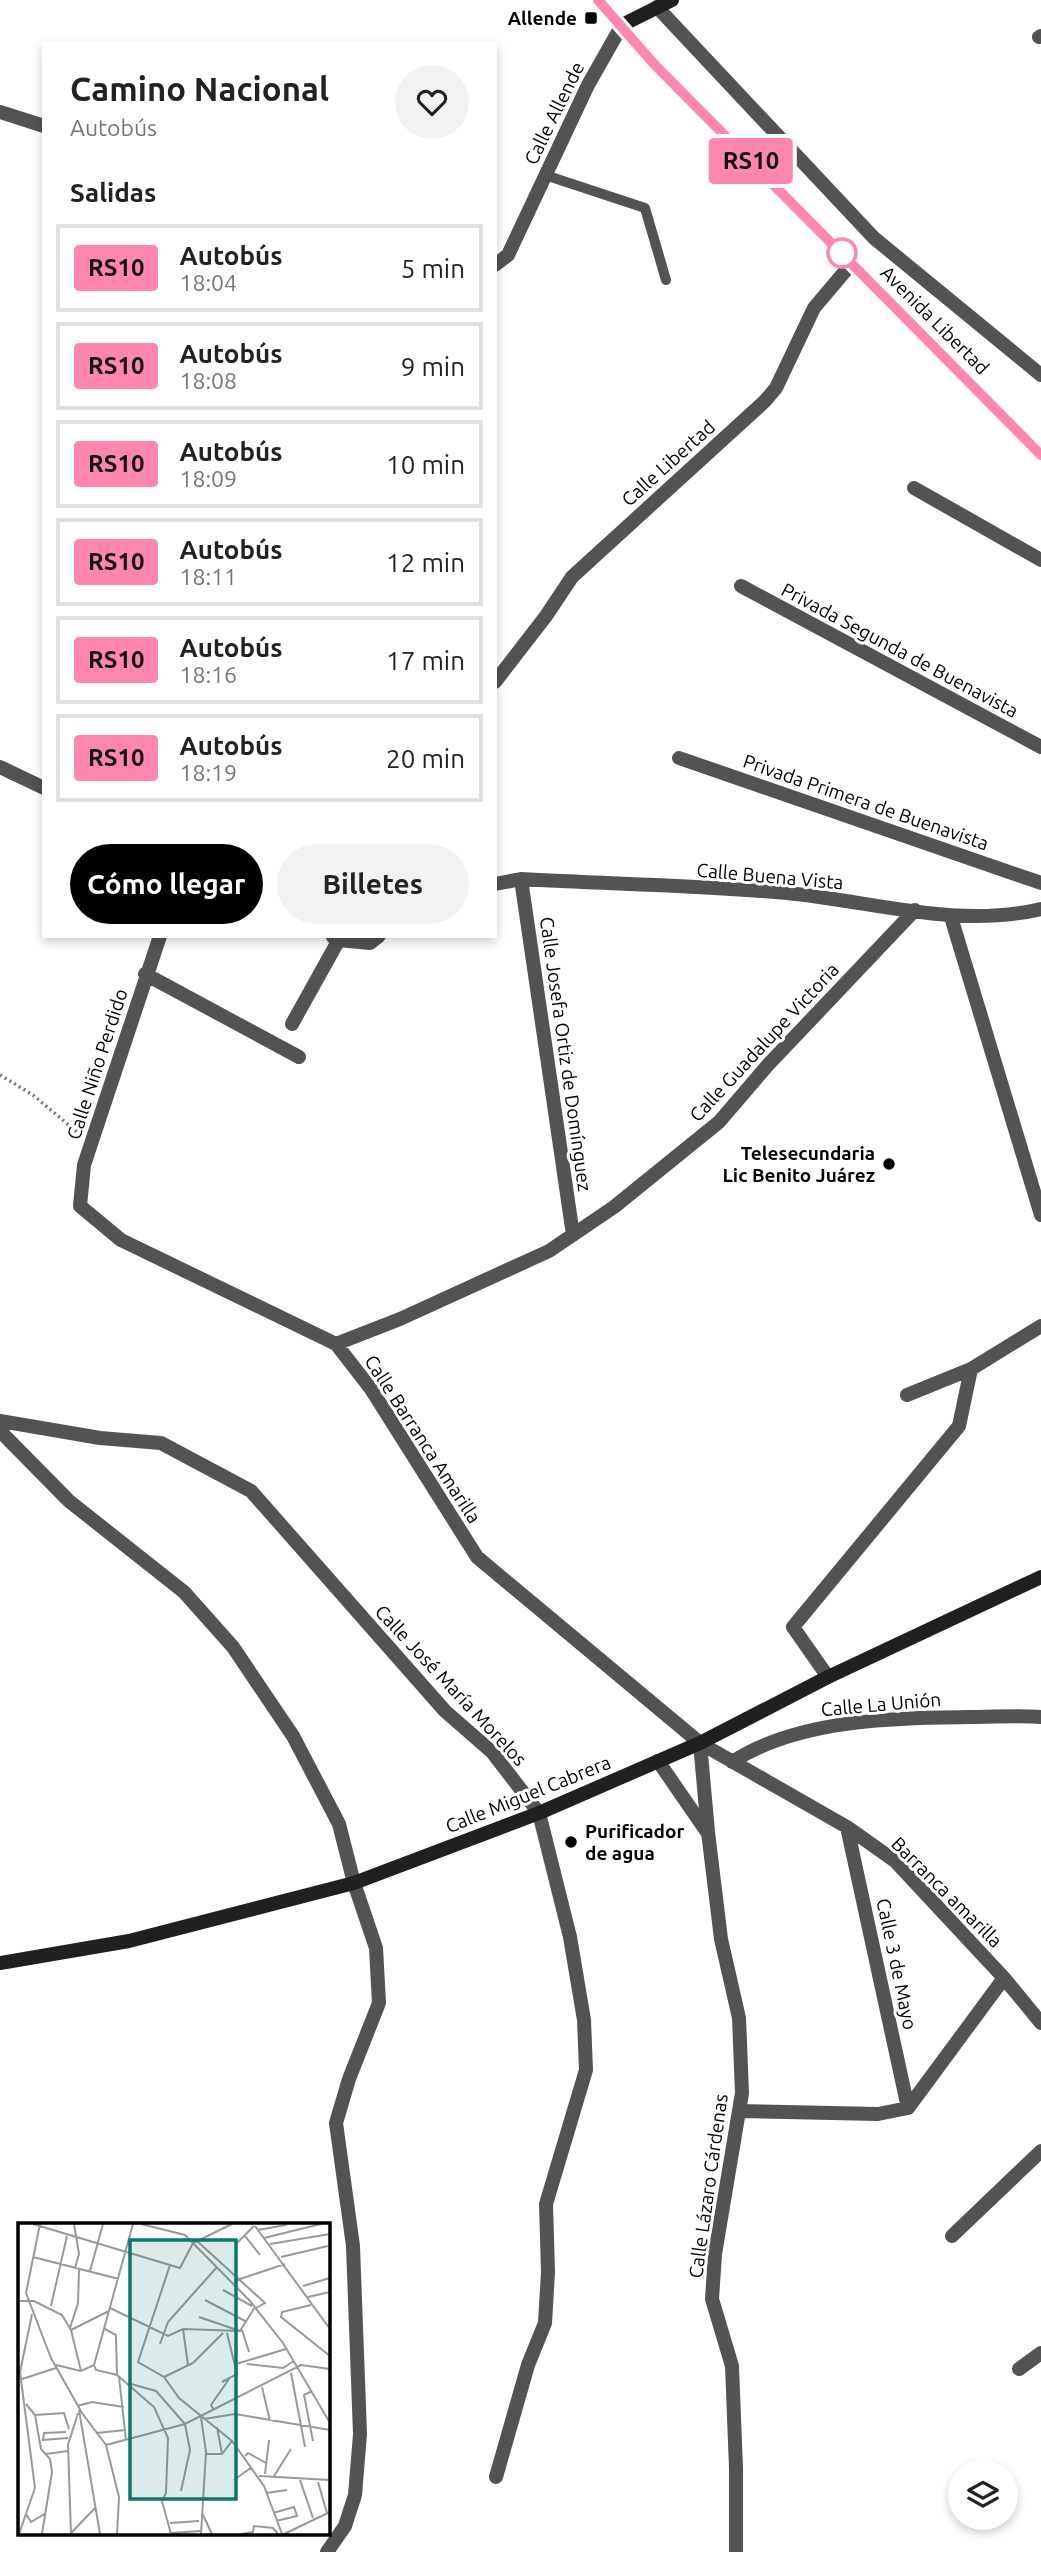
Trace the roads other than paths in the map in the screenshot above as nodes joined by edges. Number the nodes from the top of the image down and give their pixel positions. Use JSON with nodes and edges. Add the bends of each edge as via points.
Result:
{"nodes":[{"id":1,"x":598,"y":0,"type":"edge"},
{"id":2,"x":672,"y":0,"type":"edge"},
{"id":3,"x":657,"y":7,"type":"junction"},
{"id":4,"x":622,"y":25,"type":"junction"},
{"id":5,"x":0,"y":112,"type":"edge"},
{"id":6,"x":42,"y":125,"type":"edge"},
{"id":7,"x":545,"y":174,"type":"junction"},
{"id":8,"x":852,"y":263,"type":"junction"},
{"id":9,"x":497,"y":264,"type":"edge"},
{"id":10,"x":666,"y":280,"type":"dead end"},
{"id":11,"x":1041,"y":375,"type":"edge"},
{"id":12,"x":1041,"y":455,"type":"edge"},
{"id":13,"x":914,"y":488,"type":"dead end"},
{"id":14,"x":1041,"y":560,"type":"edge"},
{"id":15,"x":741,"y":586,"type":"dead end"},
{"id":16,"x":497,"y":679,"type":"edge"},
{"id":17,"x":1041,"y":747,"type":"edge"},
{"id":18,"x":679,"y":758,"type":"dead end"},
{"id":19,"x":0,"y":767,"type":"edge"},
{"id":20,"x":42,"y":787,"type":"edge"},
{"id":21,"x":521,"y":879,"type":"junction"},
{"id":22,"x":1041,"y":883,"type":"edge"},
{"id":23,"x":497,"y":884,"type":"edge"},
{"id":24,"x":1041,"y":909,"type":"edge"},
{"id":25,"x":915,"y":910,"type":"junction"},
{"id":26,"x":951,"y":917,"type":"junction"},
{"id":27,"x":158,"y":938,"type":"edge"},
{"id":28,"x":336,"y":938,"type":"edge"},
{"id":29,"x":342,"y":938,"type":"edge"},
{"id":30,"x":376,"y":938,"type":"edge"},
{"id":31,"x":145,"y":974,"type":"junction"},
{"id":32,"x":292,"y":1024,"type":"dead end"},
{"id":33,"x":299,"y":1057,"type":"dead end"},
{"id":34,"x":80,"y":1206,"type":"joint"},
{"id":35,"x":1041,"y":1215,"type":"edge"},
{"id":36,"x":573,"y":1235,"type":"junction"},
{"id":37,"x":1041,"y":1326,"type":"edge"},
{"id":38,"x":336,"y":1344,"type":"junction"},
{"id":39,"x":971,"y":1369,"type":"junction"},
{"id":40,"x":907,"y":1395,"type":"dead end"},
{"id":41,"x":0,"y":1421,"type":"edge"},
{"id":42,"x":0,"y":1431,"type":"edge"},
{"id":43,"x":1041,"y":1577,"type":"edge"},
{"id":44,"x":828,"y":1677,"type":"junction"},
{"id":45,"x":1041,"y":1717,"type":"edge"},
{"id":46,"x":700,"y":1743,"type":"junction"},
{"id":47,"x":658,"y":1762,"type":"junction"},
{"id":48,"x":732,"y":1762,"type":"junction"},
{"id":49,"x":539,"y":1813,"type":"junction"},
{"id":50,"x":847,"y":1827,"type":"junction"},
{"id":51,"x":708,"y":1832,"type":"junction"},
{"id":52,"x":354,"y":1883,"type":"junction"},
{"id":53,"x":0,"y":1963,"type":"edge"},
{"id":54,"x":1004,"y":1978,"type":"junction"},
{"id":55,"x":1041,"y":2023,"type":"edge"},
{"id":56,"x":908,"y":2108,"type":"junction"},
{"id":57,"x":739,"y":2111,"type":"junction"},
{"id":58,"x":1041,"y":2151,"type":"edge"},
{"id":59,"x":952,"y":2236,"type":"dead end"},
{"id":60,"x":1041,"y":2353,"type":"edge"},
{"id":61,"x":1019,"y":2369,"type":"dead end"},
{"id":62,"x":496,"y":2477,"type":"dead end"},
{"id":63,"x":327,"y":2552,"type":"edge"},
{"id":64,"x":736,"y":2552,"type":"edge"}],
"edges":[{"from":1,"to":4,"type":"street","name":"Avenida Libertad"},
{"from":2,"to":3,"type":"street"},
{"from":3,"to":4,"type":"street"},
{"from":3,"to":11,"type":"street","via":[[874,238]]},
{"from":4,"to":7,"type":"street","name":"Calle Allende"},
{"from":4,"to":8,"type":"street","name":"Avenida Libertad","via":[[654,64]]},
{"from":5,"to":6,"type":"street"},
{"from":7,"to":9,"type":"street","name":"Calle Allende","via":[[509,255]]},
{"from":7,"to":10,"type":"lane","via":[[645,208]]},
{"from":8,"to":12,"type":"street","name":"Avenida Libertad"},
{"from":8,"to":16,"type":"street","name":"Calle Libertad","via":[[814,308],[776,388],[765,401],[572,577]]},
{"from":13,"to":14,"type":"street"},
{"from":15,"to":17,"type":"street","name":"Privada Segunda de Buenavista"},
{"from":18,"to":22,"type":"street","name":"Privada Primera de Buenavista"},
{"from":19,"to":20,"type":"street"},
{"from":21,"to":23,"type":"street","name":"Calle Buena Vista"},
{"from":21,"to":25,"type":"street","name":"Calle Buena Vista","via":[[787,893]]},
{"from":21,"to":36,"type":"street","name":"Calle Josefa Ortiz de Domínguez"},
{"from":24,"to":26,"type":"street","name":"Calle Buena Vista"},
{"from":25,"to":26,"type":"street","name":"Calle Buena Vista"},
{"from":25,"to":36,"type":"street","name":"Calle Guadalupe Victoria","via":[[719,1122]]},
{"from":26,"to":35,"type":"street"},
{"from":27,"to":31,"type":"street","name":"Calle Niño Perdido"},
{"from":28,"to":32,"type":"street"},
{"from":29,"to":30,"type":"street","via":[[370,943]]},
{"from":31,"to":33,"type":"street"},
{"from":31,"to":34,"type":"street","name":"Calle Niño Perdido","via":[[84,1166]]},
{"from":34,"to":38,"type":"street","name":"Calle Barranca Amarilla","via":[[121,1240]]},
{"from":36,"to":38,"type":"street","name":"Calle Guadalupe Victoria","via":[[549,1251]]},
{"from":37,"to":39,"type":"street"},
{"from":38,"to":46,"type":"street","name":"Calle Barranca Amarilla","via":[[371,1389],[477,1557]]},
{"from":39,"to":40,"type":"street"},
{"from":39,"to":44,"type":"street","via":[[959,1426],[793,1627]]},
{"from":41,"to":49,"type":"street","name":"Calle José María Morelos","via":[[160,1443],[251,1491],[445,1711],[492,1752]]},
{"from":42,"to":52,"type":"street","via":[[69,1501],[184,1592],[233,1647],[293,1736],[339,1824]]},
{"from":43,"to":44,"type":"street","name":"Calle Miguel Cabrera"},
{"from":44,"to":46,"type":"street","name":"Calle Miguel Cabrera"},
{"from":45,"to":48,"type":"street","name":"Calle La Unión","via":[[919,1718],[817,1728],[752,1749]]},
{"from":46,"to":47,"type":"street","name":"Calle Miguel Cabrera"},
{"from":46,"to":48,"type":"street","name":"Barranca amarilla"},
{"from":46,"to":51,"type":"street","name":"Calle Lázaro Cárdenas"},
{"from":47,"to":49,"type":"street","name":"Calle Miguel Cabrera"},
{"from":47,"to":51,"type":"street"},
{"from":48,"to":50,"type":"street","name":"Barranca amarilla"},
{"from":49,"to":52,"type":"street","name":"Calle Miguel Cabrera"},
{"from":49,"to":62,"type":"street","name":"Calle José María Morelos","via":[[570,1937],[584,2020],[586,2070],[547,2204],[545,2323]]},
{"from":50,"to":54,"type":"street","name":"Barranca amarilla","via":[[895,1861]]},
{"from":50,"to":56,"type":"street","name":"Calle 3 de Mayo"},
{"from":51,"to":57,"type":"street","name":"Calle Lázaro Cárdenas","via":[[721,1939],[739,2018]]},
{"from":52,"to":53,"type":"street","name":"Calle Miguel Cabrera","via":[[129,1941]]},
{"from":52,"to":63,"type":"street","via":[[376,1948],[379,2003],[336,2123],[353,2246],[360,2434],[355,2495],[345,2526]]},
{"from":54,"to":55,"type":"street","name":"Barranca amarilla"},
{"from":54,"to":56,"type":"street"},
{"from":56,"to":57,"type":"street","via":[[878,2114]]},
{"from":57,"to":64,"type":"street","name":"Calle Lázaro Cárdenas","via":[[712,2299],[732,2366]]},
{"from":58,"to":59,"type":"street"},
{"from":60,"to":61,"type":"street"}]}
